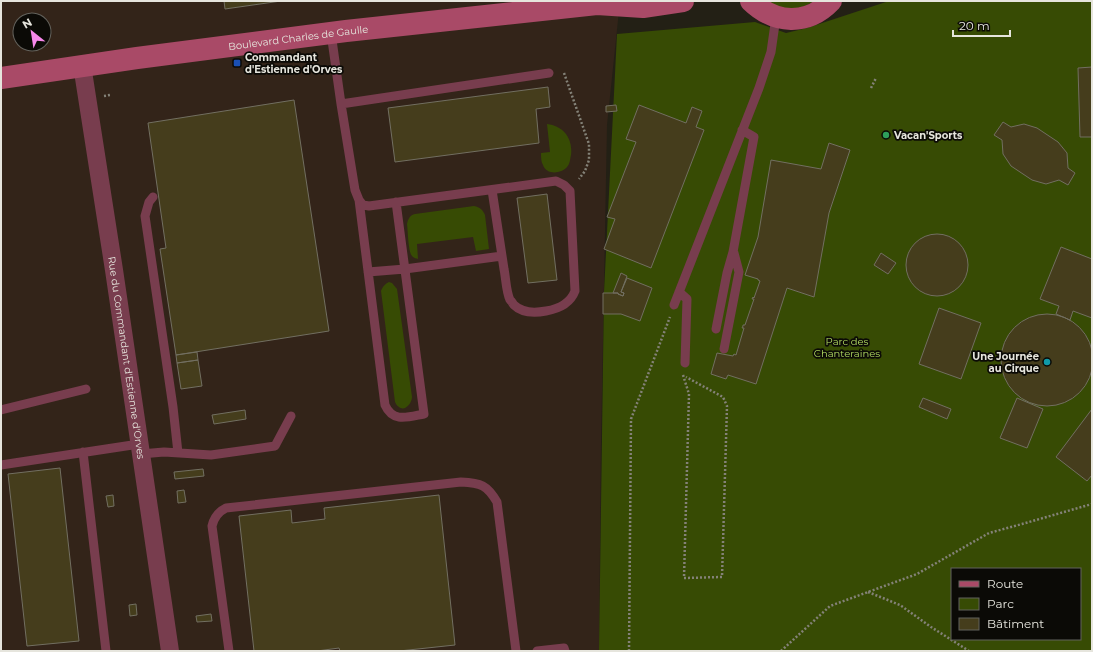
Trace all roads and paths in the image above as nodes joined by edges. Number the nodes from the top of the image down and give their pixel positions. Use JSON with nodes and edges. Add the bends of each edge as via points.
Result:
{"nodes":[{"id":1,"x":683,"y":1,"type":"edge"},
{"id":2,"x":752,"y":1,"type":"edge"},
{"id":3,"x":831,"y":1,"type":"edge"},
{"id":4,"x":601,"y":2,"type":"edge"},
{"id":5,"x":776,"y":17,"type":"junction"},
{"id":6,"x":331,"y":33,"type":"junction"},
{"id":7,"x":82,"y":65,"type":"junction"},
{"id":8,"x":549,"y":73,"type":"joint"},
{"id":9,"x":1,"y":78,"type":"edge"},
{"id":10,"x":876,"y":78,"type":"dead end"},
{"id":11,"x":870,"y":88,"type":"dead end"},
{"id":12,"x":341,"y":104,"type":"junction"},
{"id":13,"x":742,"y":130,"type":"junction"},
{"id":14,"x":568,"y":189,"type":"junction"},
{"id":15,"x":492,"y":190,"type":"junction"},
{"id":16,"x":153,"y":197,"type":"dead end"},
{"id":17,"x":359,"y":200,"type":"junction"},
{"id":18,"x":396,"y":202,"type":"junction"},
{"id":19,"x":733,"y":252,"type":"junction"},
{"id":20,"x":502,"y":256,"type":"junction"},
{"id":21,"x":405,"y":269,"type":"junction"},
{"id":22,"x":368,"y":272,"type":"junction"},
{"id":23,"x":679,"y":292,"type":"junction"},
{"id":24,"x":674,"y":306,"type":"joint"},
{"id":25,"x":716,"y":329,"type":"dead end"},
{"id":26,"x":724,"y":349,"type":"dead end"},
{"id":27,"x":685,"y":363,"type":"joint"},
{"id":28,"x":682,"y":375,"type":"junction"},
{"id":29,"x":86,"y":389,"type":"dead end"},
{"id":30,"x":1,"y":410,"type":"edge"},
{"id":31,"x":291,"y":416,"type":"dead end"},
{"id":32,"x":140,"y":449,"type":"junction"},
{"id":33,"x":83,"y":452,"type":"junction"},
{"id":34,"x":178,"y":453,"type":"junction"},
{"id":35,"x":1,"y":465,"type":"edge"},
{"id":36,"x":1092,"y":504,"type":"edge"},
{"id":37,"x":868,"y":592,"type":"junction"},
{"id":38,"x":951,"y":640,"type":"edge"},
{"id":39,"x":952,"y":640,"type":"edge"},
{"id":40,"x":106,"y":651,"type":"edge"},
{"id":41,"x":170,"y":651,"type":"edge"},
{"id":42,"x":229,"y":651,"type":"edge"},
{"id":43,"x":516,"y":651,"type":"edge"},
{"id":44,"x":537,"y":651,"type":"edge"},
{"id":45,"x":565,"y":651,"type":"edge"},
{"id":46,"x":629,"y":651,"type":"edge"},
{"id":47,"x":781,"y":651,"type":"edge"},
{"id":48,"x":969,"y":651,"type":"edge"}],
"edges":[{"from":1,"to":4,"type":"main road","name":"Boulevard Charles de Gaulle","via":[[643,7]]},
{"from":2,"to":5,"type":"main road","via":[[763,11]]},
{"from":3,"to":5,"type":"main road","via":[[825,7],[798,19]]},
{"from":4,"to":6,"type":"main road","name":"Boulevard Charles de Gaulle"},
{"from":5,"to":13,"type":"lane","via":[[771,52]]},
{"from":6,"to":7,"type":"main road","name":"Boulevard Charles de Gaulle"},
{"from":6,"to":12,"type":"lane"},
{"from":7,"to":9,"type":"main road","name":"Boulevard Charles de Gaulle"},
{"from":7,"to":32,"type":"street","name":"Rue du Commandant d'Estienne d'Orves"},
{"from":8,"to":12,"type":"lane"},
{"from":8,"to":14,"type":"path","via":[[563,71],[589,144],[585,171]]},
{"from":10,"to":11,"type":"path"},
{"from":12,"to":17,"type":"lane","via":[[355,190]]},
{"from":13,"to":19,"type":"lane","via":[[754,137]]},
{"from":13,"to":23,"type":"lane"},
{"from":14,"to":15,"type":"lane","via":[[556,181]]},
{"from":14,"to":20,"type":"lane","via":[[573,297],[558,308],[527,312],[518,308],[510,299]]},
{"from":15,"to":18,"type":"lane"},
{"from":15,"to":20,"type":"lane"},
{"from":16,"to":34,"type":"lane","via":[[144,216]]},
{"from":17,"to":18,"type":"lane","via":[[363,205],[369,206]]},
{"from":17,"to":22,"type":"lane"},
{"from":18,"to":21,"type":"lane"},
{"from":19,"to":25,"type":"lane"},
{"from":19,"to":26,"type":"lane","via":[[739,272]]},
{"from":20,"to":21,"type":"lane"},
{"from":21,"to":22,"type":"lane"},
{"from":21,"to":22,"type":"lane","via":[[424,414],[406,418],[392,415],[385,405]]},
{"from":23,"to":24,"type":"lane"},
{"from":23,"to":27,"type":"lane","via":[[686,299]]},
{"from":24,"to":46,"type":"path","via":[[631,419]]},
{"from":27,"to":28,"type":"path"},
{"from":28,"to":28,"type":"path","via":[[723,397],[727,406],[722,577],[684,578],[689,394]]},
{"from":29,"to":30,"type":"lane"},
{"from":31,"to":34,"type":"lane","via":[[275,446],[211,456]]},
{"from":32,"to":33,"type":"lane"},
{"from":32,"to":34,"type":"lane"},
{"from":32,"to":41,"type":"street","name":"Rue du Commandant d'Estienne d'Orves"},
{"from":33,"to":35,"type":"lane"},
{"from":33,"to":40,"type":"lane"},
{"from":36,"to":37,"type":"path","via":[[989,533],[917,574]]},
{"from":37,"to":38,"type":"path","via":[[900,606]]},
{"from":37,"to":47,"type":"path","via":[[830,606]]},
{"from":39,"to":48,"type":"path"},
{"from":42,"to":43,"type":"lane","via":[[212,526],[213,520],[221,511],[226,508],[461,482],[483,486],[491,492],[497,502]]},
{"from":44,"to":45,"type":"lane","via":[[564,648]]}]}
